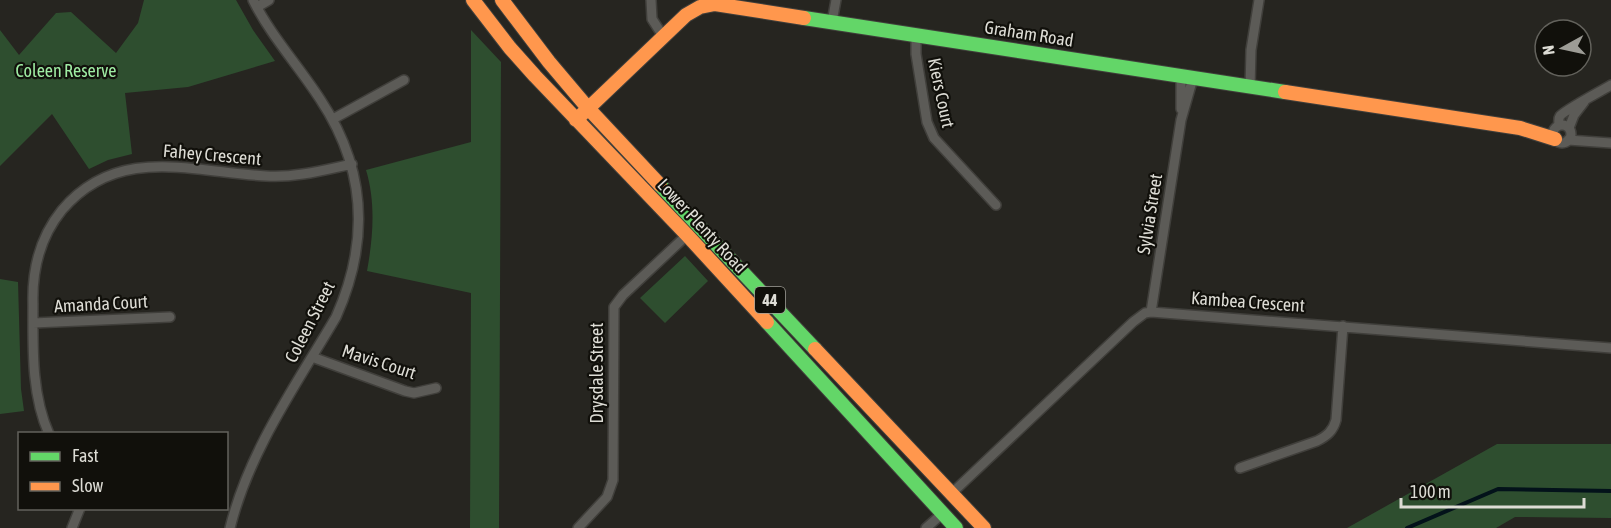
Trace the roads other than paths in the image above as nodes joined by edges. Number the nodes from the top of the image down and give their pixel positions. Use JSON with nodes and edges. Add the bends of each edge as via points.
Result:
{"nodes":[{"id":1,"x":268,"y":0,"type":"edge"},
{"id":2,"x":473,"y":0,"type":"edge"},
{"id":3,"x":502,"y":0,"type":"edge"},
{"id":4,"x":651,"y":0,"type":"edge"},
{"id":5,"x":836,"y":0,"type":"edge"},
{"id":6,"x":1259,"y":0,"type":"edge"},
{"id":7,"x":255,"y":4,"type":"edge"},
{"id":8,"x":832,"y":22,"type":"junction"},
{"id":9,"x":916,"y":35,"type":"junction"},
{"id":10,"x":663,"y":36,"type":"junction"},
{"id":11,"x":1187,"y":77,"type":"junction"},
{"id":12,"x":404,"y":80,"type":"dead end"},
{"id":13,"x":1611,"y":85,"type":"edge"},
{"id":14,"x":1245,"y":86,"type":"junction"},
{"id":15,"x":587,"y":107,"type":"junction"},
{"id":16,"x":333,"y":119,"type":"junction"},
{"id":17,"x":576,"y":120,"type":"junction"},
{"id":18,"x":1563,"y":132,"type":"junction"},
{"id":19,"x":1608,"y":142,"type":"edge"},
{"id":20,"x":352,"y":164,"type":"junction"},
{"id":21,"x":996,"y":205,"type":"dead end"},
{"id":22,"x":687,"y":236,"type":"junction"},
{"id":23,"x":1151,"y":312,"type":"junction"},
{"id":24,"x":170,"y":317,"type":"dead end"},
{"id":25,"x":33,"y":323,"type":"junction"},
{"id":26,"x":1343,"y":326,"type":"junction"},
{"id":27,"x":1611,"y":348,"type":"edge"},
{"id":28,"x":312,"y":357,"type":"junction"},
{"id":29,"x":436,"y":388,"type":"dead end"},
{"id":30,"x":48,"y":432,"type":"edge"},
{"id":31,"x":1240,"y":468,"type":"dead end"},
{"id":32,"x":952,"y":493,"type":"junction"},
{"id":33,"x":228,"y":497,"type":"edge"},
{"id":34,"x":237,"y":499,"type":"junction"},
{"id":35,"x":79,"y":510,"type":"edge"},
{"id":36,"x":943,"y":513,"type":"junction"},
{"id":37,"x":72,"y":528,"type":"edge"},
{"id":38,"x":230,"y":528,"type":"edge"},
{"id":39,"x":578,"y":528,"type":"edge"},
{"id":40,"x":926,"y":528,"type":"edge"},
{"id":41,"x":956,"y":528,"type":"edge"},
{"id":42,"x":984,"y":528,"type":"edge"}],
"edges":[{"from":1,"to":7,"type":"street"},
{"from":2,"to":17,"type":"main road","name":"Lower Plenty Road","number":"44","via":[[510,48]]},
{"from":3,"to":15,"type":"main road","name":"Lower Plenty Road","number":"44"},
{"from":4,"to":10,"type":"street","via":[[652,19]]},
{"from":5,"to":8,"type":"street"},
{"from":6,"to":14,"type":"street"},
{"from":7,"to":16,"type":"street","name":"Coleen Street"},
{"from":8,"to":9,"type":"main road","name":"Graham Road"},
{"from":8,"to":10,"type":"main road","name":"Graham Road","via":[[715,4],[692,10]]},
{"from":9,"to":11,"type":"main road","name":"Graham Road"},
{"from":9,"to":21,"type":"street","name":"Kiers Court","via":[[925,110],[934,138]]},
{"from":10,"to":15,"type":"main road","name":"Graham Road"},
{"from":11,"to":14,"type":"main road","name":"Graham Road"},
{"from":11,"to":23,"type":"street","name":"Sylvia Street"},
{"from":12,"to":16,"type":"street"},
{"from":13,"to":18,"type":"street","via":[[1584,102]]},
{"from":14,"to":18,"type":"main road","name":"Graham Road","via":[[1520,129]]},
{"from":15,"to":17,"type":"main road","name":"Graham Road"},
{"from":15,"to":32,"type":"main road","name":"Lower Plenty Road","number":"44"},
{"from":16,"to":20,"type":"street","name":"Coleen Street"},
{"from":17,"to":22,"type":"main road","name":"Lower Plenty Road","number":"44"},
{"from":18,"to":19,"type":"street","name":"Graham Road"},
{"from":20,"to":25,"type":"street","name":"Fahey Crescent","via":[[285,176],[170,166],[119,171],[105,177],[71,200],[46,234],[34,274]]},
{"from":20,"to":28,"type":"street","name":"Coleen Street","via":[[359,221],[355,262],[344,299]]},
{"from":22,"to":36,"type":"main road","name":"Lower Plenty Road","number":"44"},
{"from":22,"to":39,"type":"street","name":"Drysdale Street","via":[[614,307],[613,480],[607,497]]},
{"from":23,"to":26,"type":"street","name":"Kambea Crescent"},
{"from":23,"to":32,"type":"street","via":[[1133,322]]},
{"from":24,"to":25,"type":"street","name":"Amanda Court"},
{"from":25,"to":30,"type":"street","name":"Fahey Crescent","via":[[36,389]]},
{"from":26,"to":27,"type":"street","name":"Kambea Crescent"},
{"from":26,"to":31,"type":"street","via":[[1332,430],[1317,441]]},
{"from":28,"to":29,"type":"street","name":"Mavis Court","via":[[405,391]]},
{"from":28,"to":34,"type":"street","name":"Coleen Street","via":[[257,452]]},
{"from":32,"to":42,"type":"main road","name":"Lower Plenty Road","number":"44"},
{"from":33,"to":34,"type":"street"},
{"from":34,"to":38,"type":"street","name":"Coleen Street"},
{"from":35,"to":37,"type":"street"},
{"from":36,"to":40,"type":"street"},
{"from":36,"to":41,"type":"main road","name":"Lower Plenty Road","number":"44"}]}
